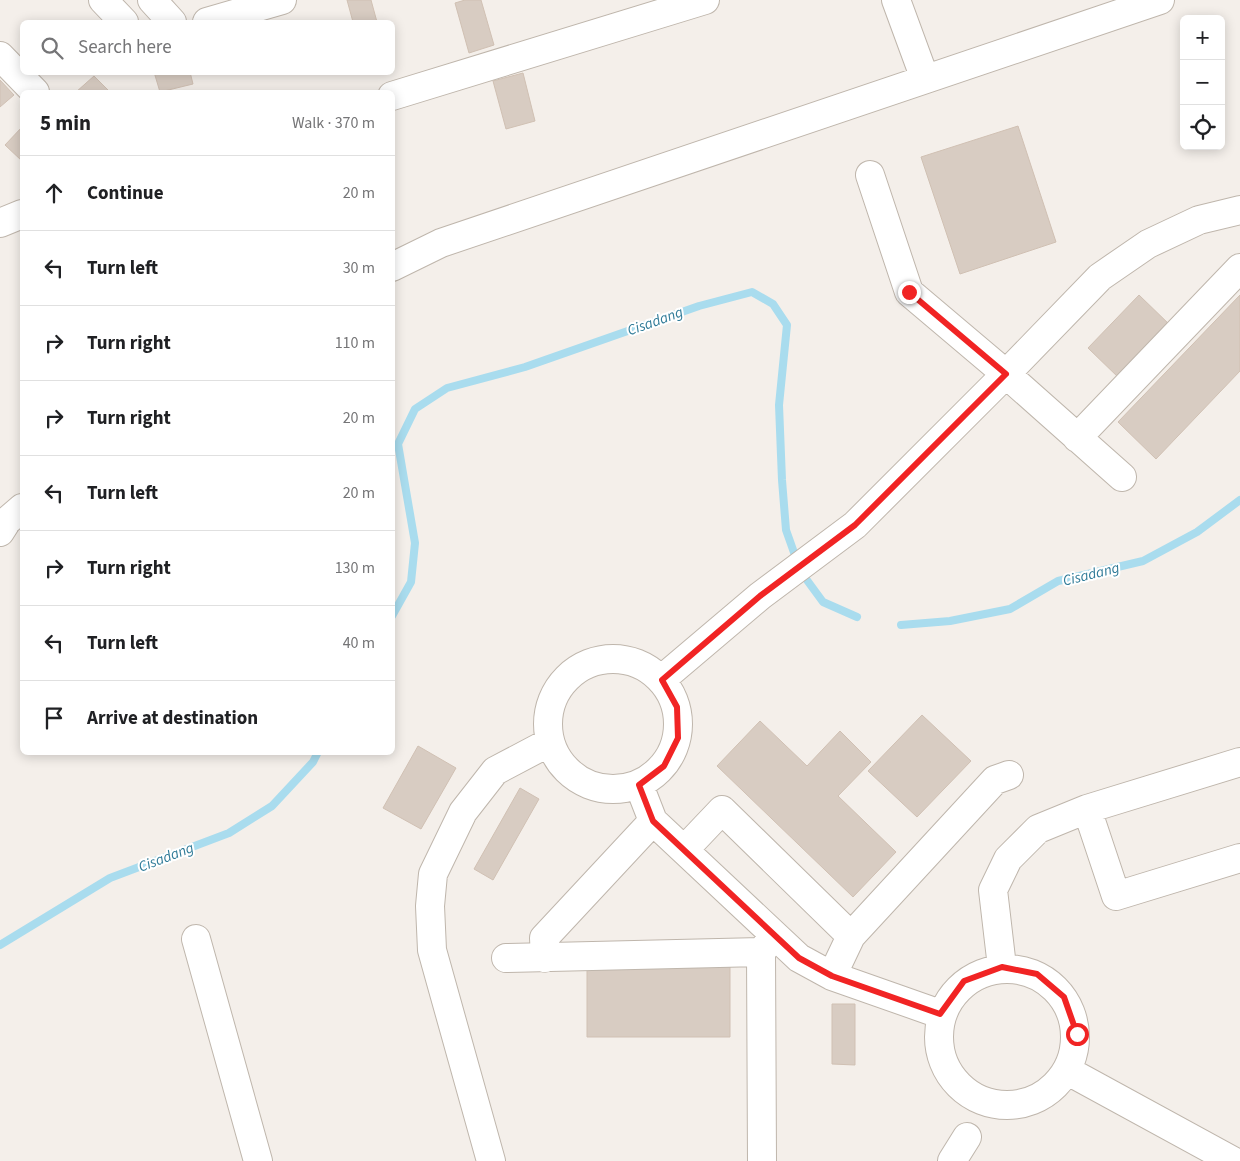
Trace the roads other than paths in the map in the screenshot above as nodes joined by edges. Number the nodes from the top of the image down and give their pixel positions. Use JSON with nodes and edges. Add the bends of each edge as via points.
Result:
{"nodes":[{"id":1,"x":103,"y":0,"type":"edge"},
{"id":2,"x":152,"y":0,"type":"edge"},
{"id":3,"x":282,"y":0,"type":"edge"},
{"id":4,"x":705,"y":0,"type":"edge"},
{"id":5,"x":896,"y":0,"type":"edge"},
{"id":6,"x":1160,"y":0,"type":"edge"},
{"id":7,"x":212,"y":14,"type":"edge"},
{"id":8,"x":122,"y":20,"type":"edge"},
{"id":9,"x":170,"y":20,"type":"edge"},
{"id":10,"x":0,"y":56,"type":"edge"},
{"id":11,"x":925,"y":79,"type":"junction"},
{"id":12,"x":32,"y":90,"type":"edge"},
{"id":13,"x":395,"y":95,"type":"edge"},
{"id":14,"x":870,"y":175,"type":"dead end"},
{"id":15,"x":1240,"y":210,"type":"edge"},
{"id":16,"x":20,"y":215,"type":"edge"},
{"id":17,"x":0,"y":223,"type":"edge"},
{"id":18,"x":395,"y":266,"type":"edge"},
{"id":19,"x":1240,"y":268,"type":"edge"},
{"id":20,"x":1006,"y":374,"type":"junction"},
{"id":21,"x":1077,"y":438,"type":"junction"},
{"id":22,"x":1122,"y":477,"type":"dead end"},
{"id":23,"x":20,"y":510,"type":"edge"},
{"id":24,"x":0,"y":532,"type":"edge"},
{"id":25,"x":662,"y":680,"type":"junction"},
{"id":26,"x":548,"y":743,"type":"junction"},
{"id":27,"x":1240,"y":762,"type":"edge"},
{"id":28,"x":1009,"y":775,"type":"dead end"},
{"id":29,"x":639,"y":785,"type":"junction"},
{"id":30,"x":1087,"y":810,"type":"junction"},
{"id":31,"x":653,"y":821,"type":"junction"},
{"id":32,"x":684,"y":850,"type":"junction"},
{"id":33,"x":1240,"y":858,"type":"edge"},
{"id":34,"x":851,"y":936,"type":"junction"},
{"id":35,"x":196,"y":939,"type":"dead end"},
{"id":36,"x":767,"y":944,"type":"junction"},
{"id":37,"x":506,"y":958,"type":"dead end"},
{"id":38,"x":545,"y":958,"type":"junction"},
{"id":39,"x":1002,"y":967,"type":"junction"},
{"id":40,"x":832,"y":976,"type":"junction"},
{"id":41,"x":940,"y":1014,"type":"junction"},
{"id":42,"x":1068,"y":1071,"type":"junction"},
{"id":43,"x":967,"y":1137,"type":"dead end"},
{"id":44,"x":256,"y":1161,"type":"edge"},
{"id":45,"x":491,"y":1161,"type":"edge"},
{"id":46,"x":762,"y":1161,"type":"edge"},
{"id":47,"x":952,"y":1161,"type":"edge"},
{"id":48,"x":1232,"y":1161,"type":"edge"}],
"edges":[{"from":1,"to":8,"type":"street"},
{"from":2,"to":9,"type":"street"},
{"from":3,"to":7,"type":"street"},
{"from":4,"to":13,"type":"street"},
{"from":5,"to":11,"type":"street"},
{"from":6,"to":11,"type":"street"},
{"from":10,"to":12,"type":"street"},
{"from":11,"to":18,"type":"street","via":[[441,243]]},
{"from":14,"to":20,"type":"street","via":[[909,292]]},
{"from":15,"to":20,"type":"street","via":[[1199,220],[1148,244],[1100,277]]},
{"from":16,"to":17,"type":"street"},
{"from":19,"to":21,"type":"street"},
{"from":20,"to":21,"type":"street"},
{"from":20,"to":25,"type":"street","via":[[855,525],[760,596]]},
{"from":21,"to":22,"type":"street"},
{"from":23,"to":24,"type":"street"},
{"from":25,"to":26,"type":"street","via":[[632,660],[597,659],[566,676],[548,707]]},
{"from":25,"to":29,"type":"street","via":[[677,707],[678,738],[664,766]]},
{"from":26,"to":29,"type":"street","via":[[569,774],[603,790]]},
{"from":26,"to":45,"type":"street","via":[[495,771],[463,812],[434,874],[430,906],[432,950]]},
{"from":27,"to":30,"type":"street"},
{"from":28,"to":34,"type":"street","via":[[995,780]]},
{"from":29,"to":31,"type":"street"},
{"from":30,"to":33,"type":"street","via":[[1116,896]]},
{"from":30,"to":39,"type":"street","via":[[1038,829],[1008,858],[993,890]]},
{"from":31,"to":32,"type":"street"},
{"from":31,"to":38,"type":"street","via":[[544,938]]},
{"from":32,"to":34,"type":"street","via":[[722,810]]},
{"from":32,"to":36,"type":"street"},
{"from":34,"to":40,"type":"street"},
{"from":35,"to":44,"type":"street"},
{"from":36,"to":38,"type":"street"},
{"from":36,"to":40,"type":"street"},
{"from":36,"to":46,"type":"street"},
{"from":37,"to":38,"type":"street"},
{"from":39,"to":41,"type":"street","via":[[964,981]]},
{"from":39,"to":42,"type":"street","via":[[1037,974],[1064,997],[1077,1034]]},
{"from":40,"to":41,"type":"street"},
{"from":41,"to":42,"type":"street","via":[[938,1048],[951,1079],[978,1100],[1012,1106],[1044,1096]]},
{"from":42,"to":48,"type":"street"},
{"from":43,"to":47,"type":"street"}]}
